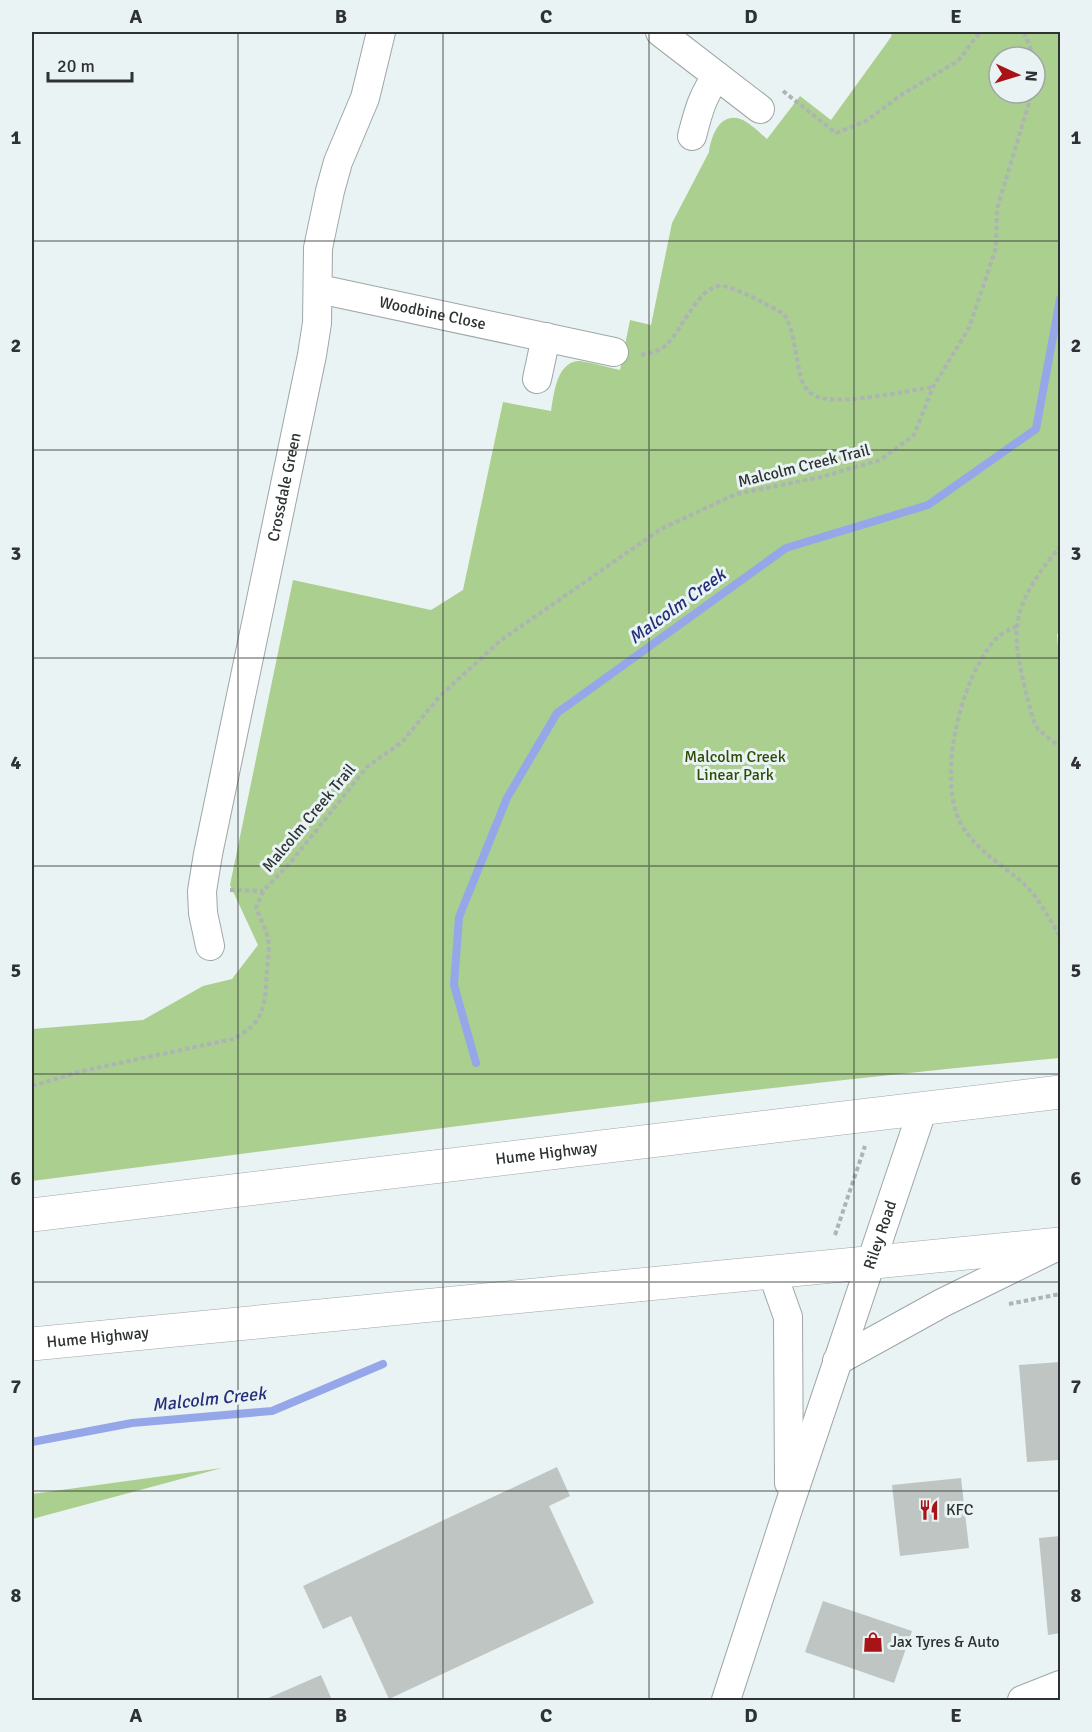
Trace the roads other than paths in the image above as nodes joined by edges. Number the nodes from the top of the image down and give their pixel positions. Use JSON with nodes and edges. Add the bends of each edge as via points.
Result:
{"nodes":[{"id":1,"x":381,"y":32,"type":"edge"},
{"id":2,"x":660,"y":32,"type":"edge"},
{"id":3,"x":717,"y":76,"type":"junction"},
{"id":4,"x":759,"y":109,"type":"road end"},
{"id":5,"x":692,"y":136,"type":"dead end"},
{"id":6,"x":319,"y":290,"type":"junction"},
{"id":7,"x":546,"y":337,"type":"junction"},
{"id":8,"x":614,"y":352,"type":"road end"},
{"id":9,"x":537,"y":380,"type":"dead end"},
{"id":10,"x":210,"y":946,"type":"dead end"},
{"id":11,"x":1060,"y":1092,"type":"edge"},
{"id":12,"x":923,"y":1108,"type":"junction"},
{"id":13,"x":32,"y":1215,"type":"edge"},
{"id":14,"x":1060,"y":1245,"type":"edge"},
{"id":15,"x":870,"y":1263,"type":"junction"},
{"id":16,"x":772,"y":1272,"type":"junction"},
{"id":17,"x":32,"y":1344,"type":"edge"},
{"id":18,"x":837,"y":1361,"type":"junction"},
{"id":19,"x":789,"y":1506,"type":"junction"},
{"id":20,"x":1060,"y":1685,"type":"edge"},
{"id":21,"x":726,"y":1701,"type":"edge"},
{"id":22,"x":1022,"y":1701,"type":"edge"}],
"edges":[{"from":1,"to":6,"type":"street","name":"Crossdale Green","via":[[365,98],[330,191],[318,248]]},
{"from":2,"to":3,"type":"street"},
{"from":3,"to":4,"type":"street"},
{"from":3,"to":5,"type":"street","via":[[700,103]]},
{"from":6,"to":7,"type":"street","name":"Woodbine Close"},
{"from":6,"to":10,"type":"street","name":"Crossdale Green","via":[[312,355],[208,854],[202,891]]},
{"from":7,"to":8,"type":"street","name":"Woodbine Close"},
{"from":7,"to":9,"type":"street"},
{"from":11,"to":12,"type":"highway","name":"Hume Highway"},
{"from":12,"to":13,"type":"highway","name":"Hume Highway"},
{"from":12,"to":15,"type":"street","name":"Riley Road"},
{"from":14,"to":15,"type":"highway","name":"Hume Highway"},
{"from":14,"to":18,"type":"street"},
{"from":15,"to":16,"type":"highway","name":"Hume Highway"},
{"from":15,"to":18,"type":"street","name":"Riley Road"},
{"from":16,"to":17,"type":"highway","name":"Hume Highway"},
{"from":16,"to":19,"type":"street","name":"Riley Road","via":[[788,1317]]},
{"from":18,"to":19,"type":"street","name":"Riley Road"},
{"from":19,"to":21,"type":"street","name":"Riley Road"},
{"from":20,"to":22,"type":"street"}]}
